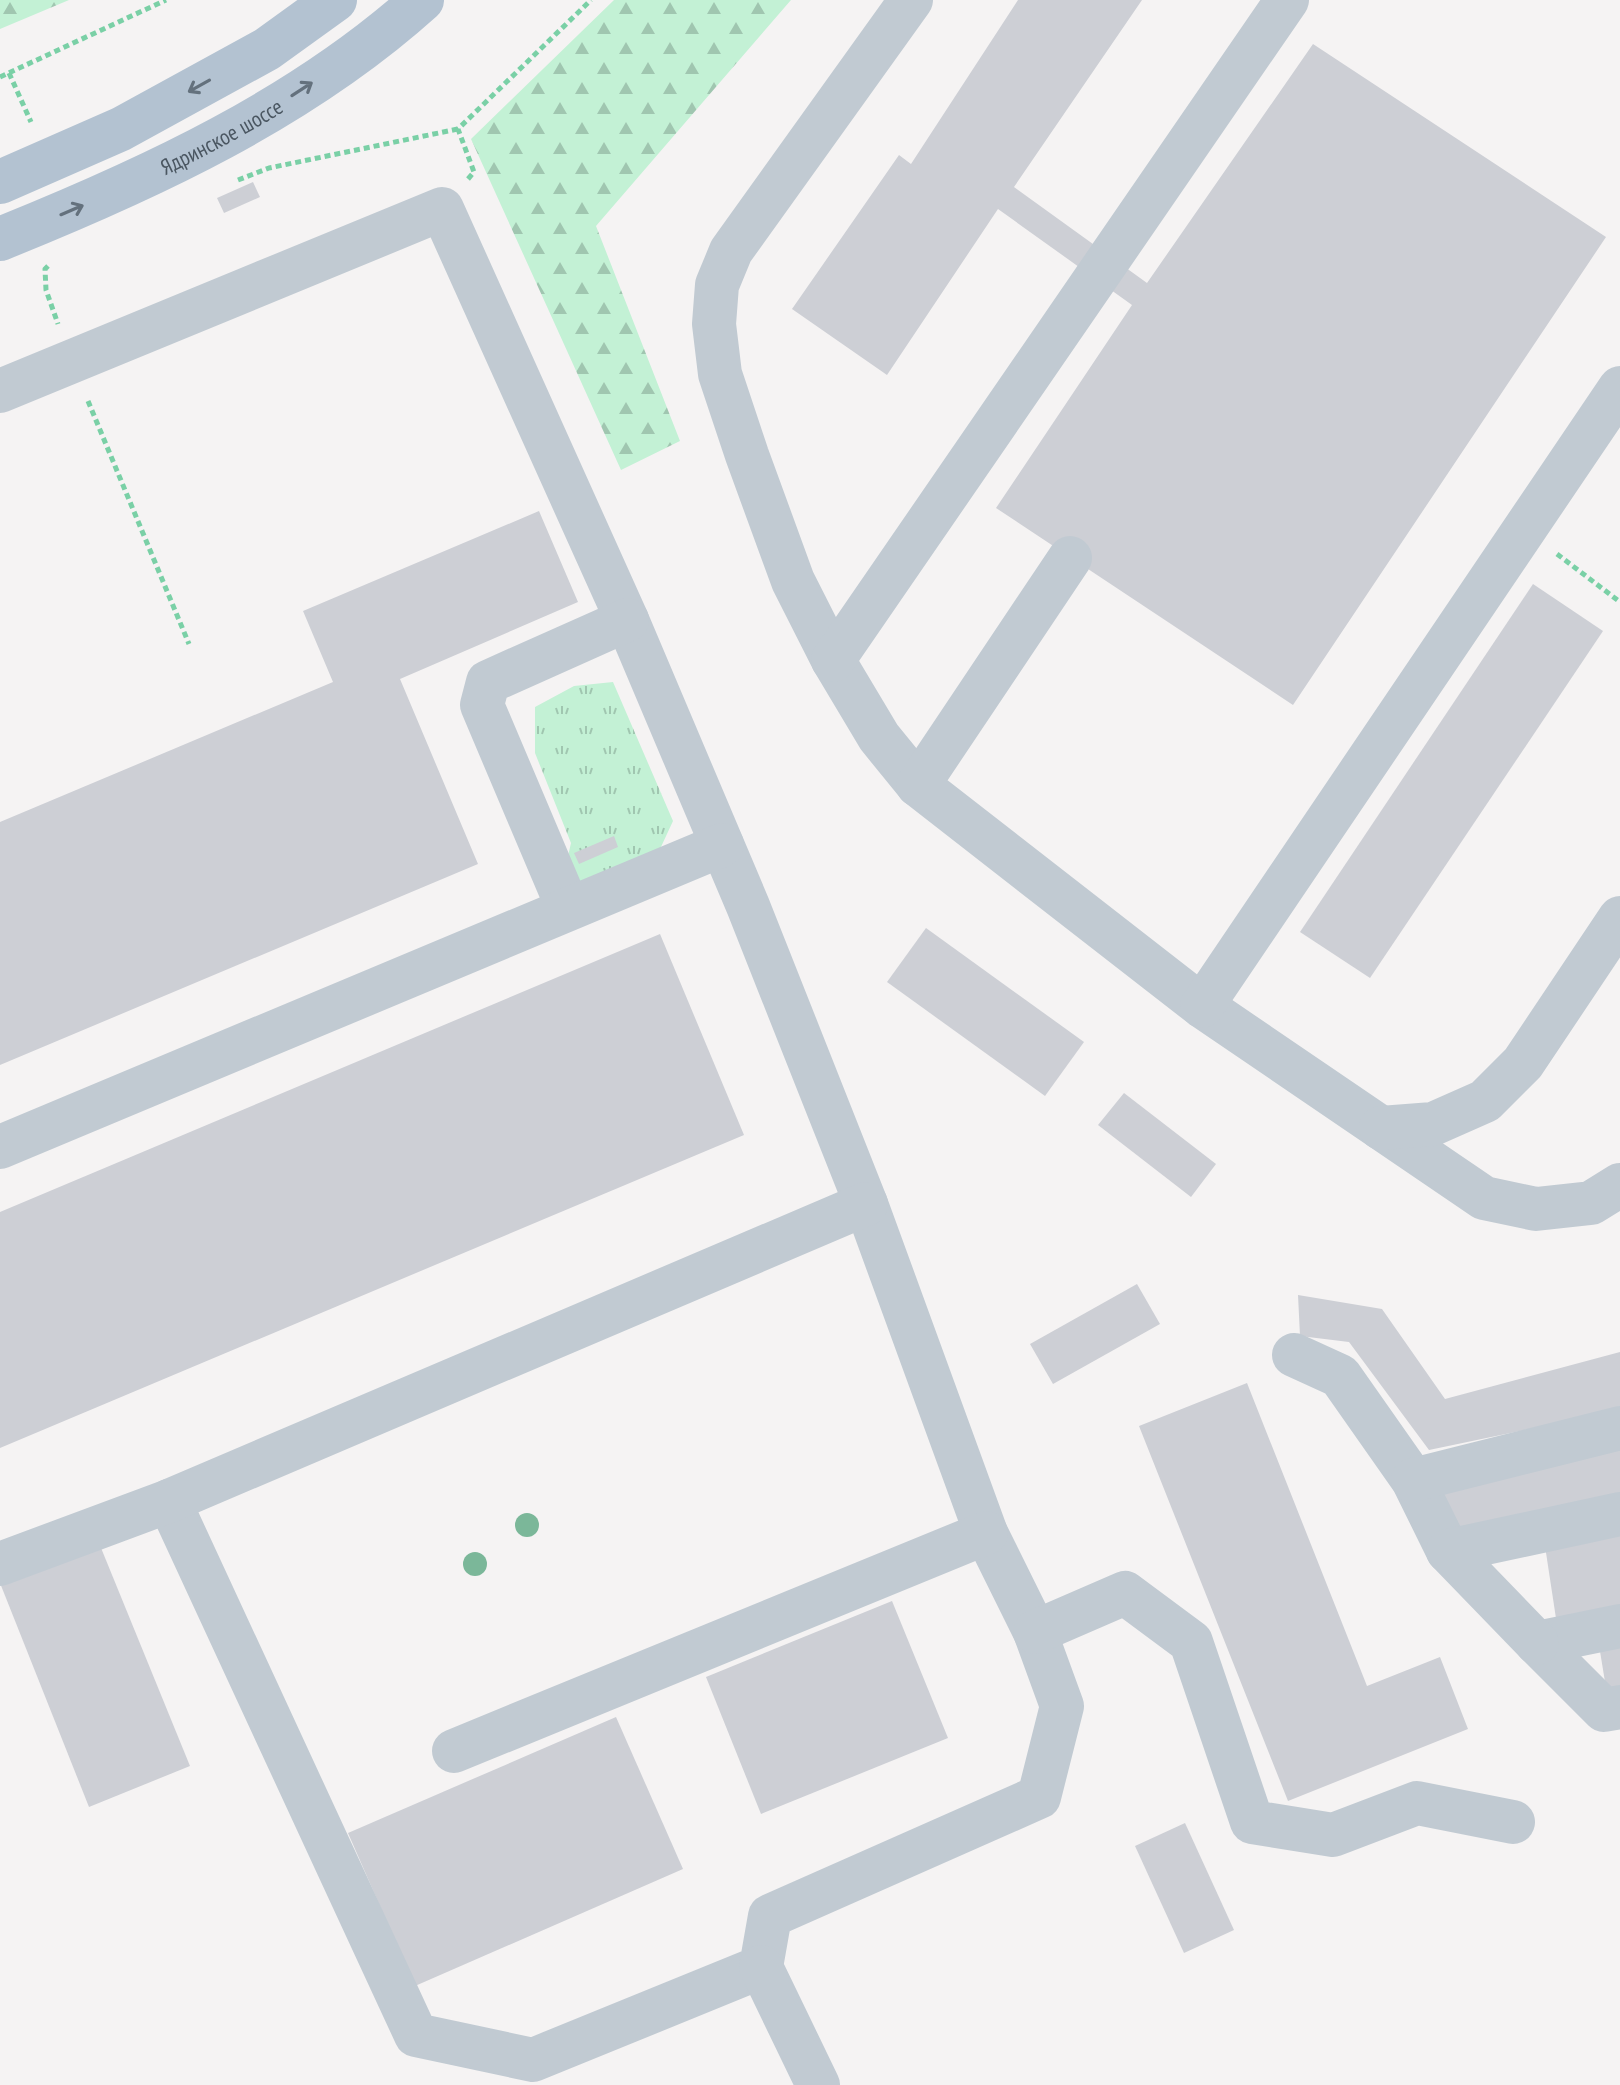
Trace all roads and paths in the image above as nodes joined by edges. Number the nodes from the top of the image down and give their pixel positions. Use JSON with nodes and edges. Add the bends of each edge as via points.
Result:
{"nodes":[{"id":1,"x":166,"y":0,"type":"edge"},
{"id":2,"x":335,"y":0,"type":"edge"},
{"id":3,"x":422,"y":0,"type":"edge"},
{"id":4,"x":591,"y":0,"type":"edge"},
{"id":5,"x":911,"y":0,"type":"edge"},
{"id":6,"x":1287,"y":0,"type":"edge"},
{"id":7,"x":9,"y":73,"type":"junction"},
{"id":8,"x":0,"y":77,"type":"edge"},
{"id":9,"x":33,"y":126,"type":"dead end"},
{"id":10,"x":474,"y":172,"type":"dead end"},
{"id":11,"x":0,"y":182,"type":"edge"},
{"id":12,"x":0,"y":239,"type":"edge"},
{"id":13,"x":1620,"y":388,"type":"edge"},
{"id":14,"x":0,"y":391,"type":"edge"},
{"id":15,"x":1525,"y":529,"type":"junction"},
{"id":16,"x":1070,"y":558,"type":"dead end"},
{"id":17,"x":1620,"y":602,"type":"edge"},
{"id":18,"x":627,"y":620,"type":"junction"},
{"id":19,"x":833,"y":660,"type":"junction"},
{"id":20,"x":918,"y":785,"type":"junction"},
{"id":21,"x":722,"y":845,"type":"junction"},
{"id":22,"x":568,"y":908,"type":"junction"},
{"id":23,"x":1620,"y":918,"type":"edge"},
{"id":24,"x":1202,"y":1006,"type":"junction"},
{"id":25,"x":1381,"y":1128,"type":"junction"},
{"id":26,"x":0,"y":1147,"type":"edge"},
{"id":27,"x":1620,"y":1185,"type":"edge"},
{"id":28,"x":866,"y":1204,"type":"junction"},
{"id":29,"x":1294,"y":1355,"type":"dead end"},
{"id":30,"x":1620,"y":1428,"type":"edge"},
{"id":31,"x":1413,"y":1480,"type":"junction"},
{"id":32,"x":169,"y":1501,"type":"junction"},
{"id":33,"x":1620,"y":1514,"type":"edge"},
{"id":34,"x":986,"y":1533,"type":"junction"},
{"id":35,"x":1448,"y":1551,"type":"junction"},
{"id":36,"x":0,"y":1564,"type":"edge"},
{"id":37,"x":1620,"y":1626,"type":"edge"},
{"id":38,"x":1035,"y":1632,"type":"junction"},
{"id":39,"x":1537,"y":1643,"type":"junction"},
{"id":40,"x":1620,"y":1707,"type":"edge"},
{"id":41,"x":454,"y":1751,"type":"dead end"},
{"id":42,"x":1513,"y":1822,"type":"dead end"},
{"id":43,"x":761,"y":1967,"type":"junction"},
{"id":44,"x":818,"y":2085,"type":"edge"}],
"edges":[{"from":1,"to":7,"type":"path"},
{"from":2,"to":11,"type":"main road","one_way":true,"via":[[267,49],[121,129]]},
{"from":12,"to":3,"type":"main road","name":"Ядринское шоссе","one_way":true,"via":[[153,173],[271,109]]},
{"from":4,"to":10,"type":"path","via":[[458,129]]},
{"from":5,"to":19,"type":"lane","via":[[731,251],[717,285],[714,324],[720,374],[793,581]]},
{"from":6,"to":19,"type":"lane"},
{"from":7,"to":8,"type":"path"},
{"from":7,"to":9,"type":"path"},
{"from":13,"to":15,"type":"lane"},
{"from":14,"to":18,"type":"lane","via":[[442,209]]},
{"from":15,"to":17,"type":"path"},
{"from":15,"to":24,"type":"lane"},
{"from":16,"to":20,"type":"lane"},
{"from":18,"to":21,"type":"lane"},
{"from":18,"to":22,"type":"lane","via":[[488,682],[482,705]]},
{"from":19,"to":20,"type":"lane","via":[[879,737]]},
{"from":20,"to":24,"type":"lane"},
{"from":21,"to":22,"type":"lane"},
{"from":21,"to":28,"type":"lane"},
{"from":22,"to":26,"type":"lane"},
{"from":23,"to":25,"type":"lane","via":[[1523,1063],[1485,1101],[1433,1124]]},
{"from":24,"to":25,"type":"lane"},
{"from":25,"to":27,"type":"lane","via":[[1484,1198],[1536,1209],[1591,1203]]},
{"from":28,"to":32,"type":"lane"},
{"from":28,"to":34,"type":"lane"},
{"from":29,"to":31,"type":"lane","via":[[1340,1376]]},
{"from":30,"to":31,"type":"lane"},
{"from":31,"to":35,"type":"lane"},
{"from":32,"to":36,"type":"lane"},
{"from":32,"to":43,"type":"lane","via":[[416,2035],[533,2060]]},
{"from":33,"to":35,"type":"lane"},
{"from":34,"to":38,"type":"lane"},
{"from":34,"to":41,"type":"lane"},
{"from":35,"to":39,"type":"lane"},
{"from":37,"to":39,"type":"lane"},
{"from":38,"to":42,"type":"lane","via":[[1125,1593],[1191,1642],[1252,1822],[1333,1835],[1417,1803]]},
{"from":38,"to":43,"type":"lane","via":[[1062,1706],[1039,1797],[770,1916]]},
{"from":39,"to":40,"type":"lane","via":[[1604,1710]]},
{"from":43,"to":44,"type":"lane"}]}
